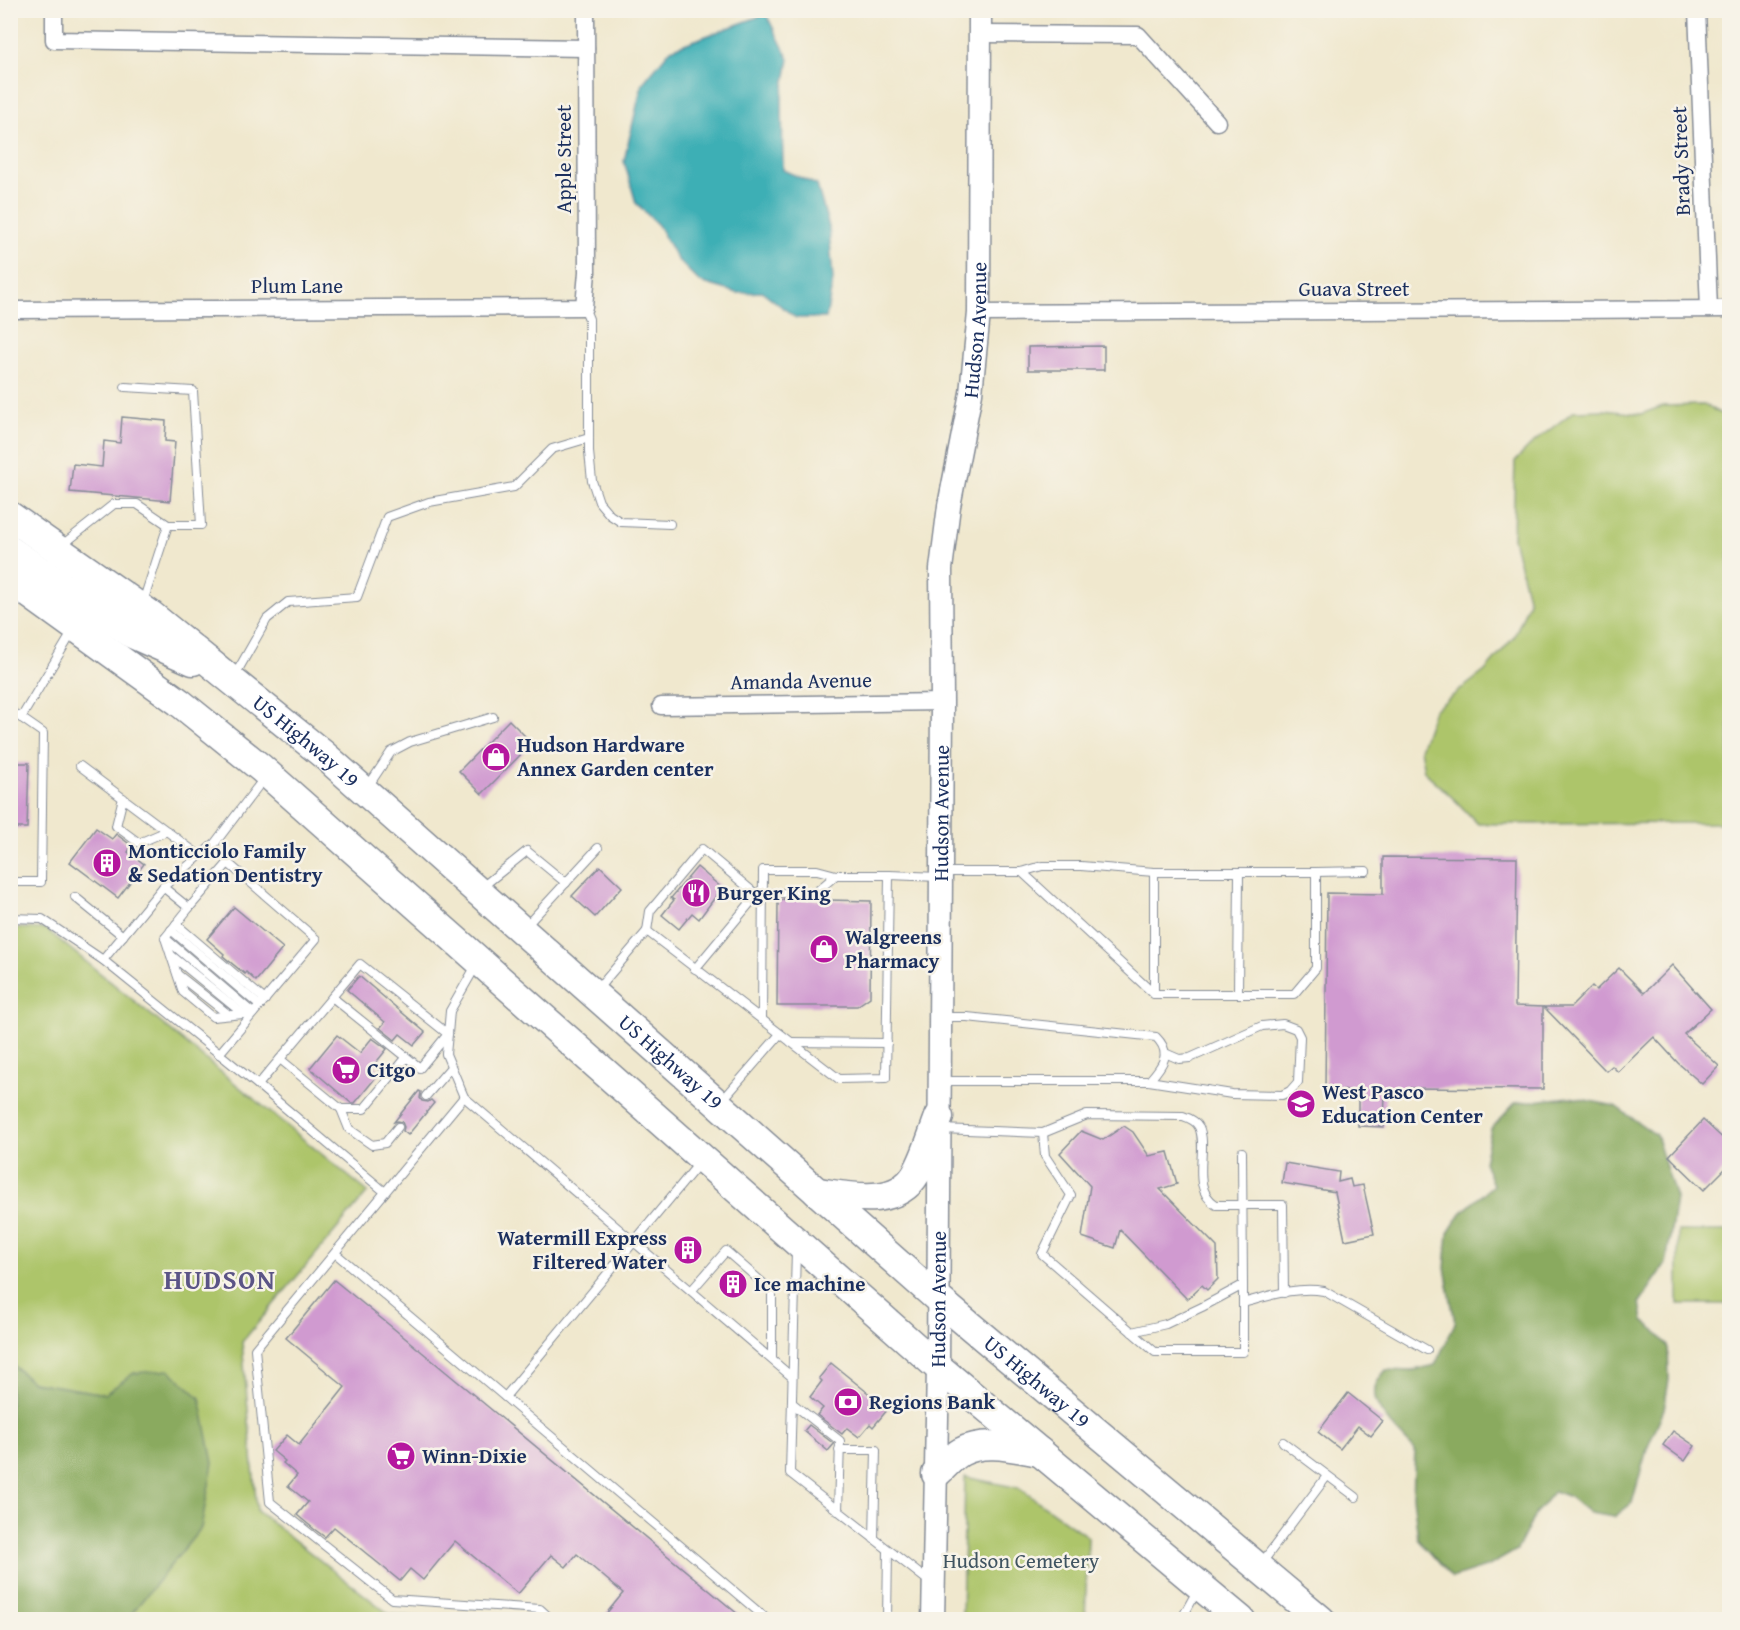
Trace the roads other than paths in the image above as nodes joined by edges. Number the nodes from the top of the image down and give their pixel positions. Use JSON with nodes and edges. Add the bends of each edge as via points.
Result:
{"nodes":[{"id":1,"x":54,"y":10,"type":"edge"},
{"id":2,"x":586,"y":10,"type":"edge"},
{"id":3,"x":980,"y":10,"type":"edge"},
{"id":4,"x":1697,"y":10,"type":"edge"},
{"id":5,"x":979,"y":34,"type":"junction"},
{"id":6,"x":586,"y":48,"type":"junction"},
{"id":7,"x":1217,"y":122,"type":"dead end"},
{"id":8,"x":584,"y":307,"type":"junction"},
{"id":9,"x":1709,"y":309,"type":"junction"},
{"id":10,"x":1730,"y":309,"type":"edge"},
{"id":11,"x":10,"y":310,"type":"edge"},
{"id":12,"x":979,"y":313,"type":"junction"},
{"id":13,"x":125,"y":387,"type":"dead end"},
{"id":14,"x":589,"y":438,"type":"junction"},
{"id":15,"x":10,"y":516,"type":"edge"},
{"id":16,"x":670,"y":524,"type":"dead end"},
{"id":17,"x":168,"y":525,"type":"junction"},
{"id":18,"x":58,"y":549,"type":"junction"},
{"id":19,"x":10,"y":550,"type":"edge"},
{"id":20,"x":10,"y":580,"type":"edge"},
{"id":21,"x":141,"y":608,"type":"junction"},
{"id":22,"x":76,"y":626,"type":"junction"},
{"id":23,"x":233,"y":680,"type":"junction"},
{"id":24,"x":942,"y":702,"type":"junction"},
{"id":25,"x":661,"y":706,"type":"dead end"},
{"id":26,"x":10,"y":710,"type":"edge"},
{"id":27,"x":21,"y":717,"type":"junction"},
{"id":28,"x":493,"y":717,"type":"dead end"},
{"id":29,"x":80,"y":766,"type":"dead end"},
{"id":30,"x":267,"y":774,"type":"junction"},
{"id":31,"x":365,"y":790,"type":"junction"},
{"id":32,"x":123,"y":798,"type":"junction"},
{"id":33,"x":167,"y":831,"type":"junction"},
{"id":34,"x":598,"y":848,"type":"dead end"},
{"id":35,"x":200,"y":856,"type":"junction"},
{"id":36,"x":1022,"y":872,"type":"junction"},
{"id":37,"x":1154,"y":872,"type":"junction"},
{"id":38,"x":1239,"y":872,"type":"junction"},
{"id":39,"x":1316,"y":872,"type":"junction"},
{"id":40,"x":1366,"y":872,"type":"dead end"},
{"id":41,"x":836,"y":875,"type":"junction"},
{"id":42,"x":889,"y":875,"type":"junction"},
{"id":43,"x":941,"y":875,"type":"junction"},
{"id":44,"x":10,"y":882,"type":"edge"},
{"id":45,"x":566,"y":883,"type":"junction"},
{"id":46,"x":163,"y":887,"type":"junction"},
{"id":47,"x":477,"y":891,"type":"junction"},
{"id":48,"x":761,"y":892,"type":"junction"},
{"id":49,"x":75,"y":897,"type":"dead end"},
{"id":50,"x":189,"y":908,"type":"junction"},
{"id":51,"x":10,"y":918,"type":"edge"},
{"id":52,"x":171,"y":930,"type":"junction"},
{"id":53,"x":522,"y":930,"type":"junction"},
{"id":54,"x":647,"y":932,"type":"junction"},
{"id":55,"x":123,"y":936,"type":"junction"},
{"id":56,"x":171,"y":955,"type":"junction"},
{"id":57,"x":103,"y":960,"type":"junction"},
{"id":58,"x":478,"y":961,"type":"junction"},
{"id":59,"x":695,"y":969,"type":"junction"},
{"id":60,"x":594,"y":994,"type":"junction"},
{"id":61,"x":1154,"y":994,"type":"junction"},
{"id":62,"x":1238,"y":994,"type":"junction"},
{"id":63,"x":332,"y":997,"type":"junction"},
{"id":64,"x":262,"y":1003,"type":"junction"},
{"id":65,"x":253,"y":1013,"type":"junction"},
{"id":66,"x":243,"y":1014,"type":"junction"},
{"id":67,"x":940,"y":1017,"type":"junction"},
{"id":68,"x":762,"y":1020,"type":"junction"},
{"id":69,"x":448,"y":1034,"type":"junction"},
{"id":70,"x":780,"y":1034,"type":"junction"},
{"id":71,"x":791,"y":1042,"type":"junction"},
{"id":72,"x":887,"y":1043,"type":"junction"},
{"id":73,"x":1165,"y":1053,"type":"junction"},
{"id":74,"x":219,"y":1054,"type":"junction"},
{"id":75,"x":406,"y":1058,"type":"junction"},
{"id":76,"x":280,"y":1059,"type":"junction"},
{"id":77,"x":451,"y":1067,"type":"junction"},
{"id":78,"x":940,"y":1081,"type":"junction"},
{"id":79,"x":1149,"y":1082,"type":"junction"},
{"id":80,"x":258,"y":1085,"type":"junction"},
{"id":81,"x":426,"y":1096,"type":"dead end"},
{"id":82,"x":465,"y":1096,"type":"junction"},
{"id":83,"x":719,"y":1105,"type":"junction"},
{"id":84,"x":341,"y":1109,"type":"junction"},
{"id":85,"x":939,"y":1123,"type":"junction"},
{"id":86,"x":398,"y":1127,"type":"dead end"},
{"id":87,"x":1043,"y":1133,"type":"junction"},
{"id":88,"x":1242,"y":1152,"type":"dead end"},
{"id":89,"x":703,"y":1158,"type":"junction"},
{"id":90,"x":385,"y":1192,"type":"junction"},
{"id":91,"x":817,"y":1192,"type":"junction"},
{"id":92,"x":1242,"y":1206,"type":"junction"},
{"id":93,"x":634,"y":1241,"type":"junction"},
{"id":94,"x":796,"y":1241,"type":"junction"},
{"id":95,"x":335,"y":1253,"type":"junction"},
{"id":96,"x":1243,"y":1285,"type":"junction"},
{"id":97,"x":692,"y":1290,"type":"junction"},
{"id":98,"x":1284,"y":1293,"type":"junction"},
{"id":99,"x":938,"y":1299,"type":"junction"},
{"id":100,"x":1243,"y":1303,"type":"junction"},
{"id":101,"x":1132,"y":1332,"type":"junction"},
{"id":102,"x":1427,"y":1350,"type":"dead end"},
{"id":103,"x":772,"y":1359,"type":"junction"},
{"id":104,"x":938,"y":1366,"type":"junction"},
{"id":105,"x":792,"y":1377,"type":"junction"},
{"id":106,"x":505,"y":1397,"type":"junction"},
{"id":107,"x":792,"y":1402,"type":"junction"},
{"id":108,"x":1283,"y":1442,"type":"dead end"},
{"id":109,"x":839,"y":1450,"type":"junction"},
{"id":110,"x":1040,"y":1452,"type":"junction"},
{"id":111,"x":936,"y":1474,"type":"junction"},
{"id":112,"x":1327,"y":1476,"type":"junction"},
{"id":113,"x":1356,"y":1497,"type":"dead end"},
{"id":114,"x":838,"y":1511,"type":"junction"},
{"id":115,"x":874,"y":1539,"type":"junction"},
{"id":116,"x":888,"y":1550,"type":"junction"},
{"id":117,"x":1259,"y":1568,"type":"junction"},
{"id":118,"x":1200,"y":1585,"type":"junction"},
{"id":119,"x":934,"y":1586,"type":"junction"},
{"id":120,"x":552,"y":1620,"type":"edge"},
{"id":121,"x":768,"y":1620,"type":"edge"},
{"id":122,"x":887,"y":1620,"type":"edge"},
{"id":123,"x":933,"y":1620,"type":"edge"},
{"id":124,"x":1181,"y":1620,"type":"edge"},
{"id":125,"x":1241,"y":1620,"type":"edge"},
{"id":126,"x":1321,"y":1620,"type":"edge"}],
"edges":[{"from":1,"to":6,"type":"street","via":[[54,40]]},
{"from":2,"to":6,"type":"street","name":"Apple Street"},
{"from":3,"to":5,"type":"street","name":"Hudson Avenue"},
{"from":4,"to":9,"type":"street","name":"Brady Street"},
{"from":5,"to":7,"type":"street","via":[[1138,35]]},
{"from":5,"to":12,"type":"street","name":"Hudson Avenue"},
{"from":6,"to":8,"type":"street","name":"Apple Street"},
{"from":8,"to":11,"type":"street","name":"Plum Lane"},
{"from":8,"to":14,"type":"lane","via":[[589,319]]},
{"from":9,"to":10,"type":"street","name":"Guava Street"},
{"from":9,"to":12,"type":"street","name":"Guava Street"},
{"from":12,"to":24,"type":"street","name":"Hudson Avenue","via":[[971,393],[941,569]]},
{"from":13,"to":17,"type":"lane","via":[[193,391],[201,525]]},
{"from":14,"to":16,"type":"lane","via":[[592,481],[599,502],[610,515],[621,522]]},
{"from":14,"to":23,"type":"lane","via":[[552,448],[514,487],[429,502],[387,517],[357,597],[288,602],[267,619]]},
{"from":15,"to":18,"type":"highway","name":"US Highway 19"},
{"from":17,"to":18,"type":"lane","via":[[137,504],[114,504]]},
{"from":17,"to":21,"type":"lane"},
{"from":18,"to":21,"type":"highway","name":"US Highway 19"},
{"from":19,"to":23,"type":"highway","via":[[132,634]]},
{"from":20,"to":22,"type":"highway"},
{"from":21,"to":23,"type":"highway","name":"US Highway 19"},
{"from":22,"to":27,"type":"lane"},
{"from":22,"to":30,"type":"highway","via":[[179,702]]},
{"from":23,"to":31,"type":"highway","name":"US Highway 19"},
{"from":24,"to":25,"type":"street","name":"Amanda Avenue"},
{"from":24,"to":43,"type":"street","name":"Hudson Avenue"},
{"from":26,"to":27,"type":"lane"},
{"from":27,"to":44,"type":"lane","via":[[43,733],[40,882]]},
{"from":28,"to":31,"type":"lane","via":[[410,742],[391,752]]},
{"from":29,"to":32,"type":"lane"},
{"from":30,"to":35,"type":"lane","via":[[215,843]]},
{"from":30,"to":58,"type":"highway"},
{"from":31,"to":47,"type":"highway","name":"US Highway 19"},
{"from":32,"to":33,"type":"lane"},
{"from":32,"to":33,"type":"lane","via":[[116,826],[139,843]]},
{"from":33,"to":35,"type":"lane"},
{"from":34,"to":45,"type":"lane"},
{"from":35,"to":46,"type":"lane"},
{"from":36,"to":37,"type":"lane","via":[[1042,866],[1081,866]]},
{"from":36,"to":43,"type":"lane"},
{"from":36,"to":61,"type":"lane"},
{"from":37,"to":38,"type":"lane"},
{"from":37,"to":61,"type":"lane"},
{"from":38,"to":39,"type":"lane"},
{"from":38,"to":62,"type":"lane"},
{"from":39,"to":40,"type":"lane"},
{"from":39,"to":62,"type":"lane","via":[[1316,968],[1294,994]]},
{"from":41,"to":42,"type":"lane"},
{"from":41,"to":48,"type":"lane","via":[[815,893]]},
{"from":41,"to":48,"type":"lane","via":[[817,870],[763,870]]},
{"from":42,"to":43,"type":"lane"},
{"from":42,"to":72,"type":"lane"},
{"from":43,"to":67,"type":"street","name":"Hudson Avenue"},
{"from":45,"to":47,"type":"lane","via":[[527,851]]},
{"from":45,"to":53,"type":"lane"},
{"from":46,"to":50,"type":"lane"},
{"from":46,"to":55,"type":"lane"},
{"from":47,"to":53,"type":"highway","name":"US Highway 19"},
{"from":48,"to":54,"type":"lane","via":[[702,849],[650,911]]},
{"from":48,"to":59,"type":"lane"},
{"from":48,"to":68,"type":"lane"},
{"from":49,"to":55,"type":"lane"},
{"from":50,"to":52,"type":"lane"},
{"from":50,"to":64,"type":"lane","via":[[228,863],[316,939]]},
{"from":51,"to":57,"type":"lane","via":[[42,918]]},
{"from":52,"to":56,"type":"lane"},
{"from":52,"to":64,"type":"lane"},
{"from":52,"to":65,"type":"lane"},
{"from":53,"to":60,"type":"highway","name":"US Highway 19"},
{"from":54,"to":59,"type":"lane"},
{"from":54,"to":60,"type":"lane"},
{"from":55,"to":57,"type":"lane"},
{"from":56,"to":66,"type":"lane"},
{"from":56,"to":66,"type":"lane","via":[[183,992],[213,1017]]},
{"from":57,"to":74,"type":"lane"},
{"from":58,"to":69,"type":"lane","via":[[450,1011]]},
{"from":58,"to":89,"type":"highway"},
{"from":59,"to":68,"type":"lane"},
{"from":60,"to":83,"type":"highway","name":"US Highway 19"},
{"from":61,"to":62,"type":"lane"},
{"from":63,"to":69,"type":"lane","via":[[360,964]]},
{"from":63,"to":75,"type":"lane"},
{"from":63,"to":76,"type":"lane"},
{"from":64,"to":65,"type":"lane"},
{"from":65,"to":66,"type":"lane"},
{"from":65,"to":74,"type":"lane"},
{"from":67,"to":73,"type":"lane","via":[[1156,1037]]},
{"from":67,"to":78,"type":"street","name":"Hudson Avenue"},
{"from":68,"to":70,"type":"lane"},
{"from":69,"to":75,"type":"lane","via":[[420,1068]]},
{"from":69,"to":77,"type":"lane","via":[[446,1054]]},
{"from":70,"to":71,"type":"lane"},
{"from":70,"to":83,"type":"lane"},
{"from":71,"to":72,"type":"lane"},
{"from":71,"to":72,"type":"lane","via":[[839,1079],[886,1078]]},
{"from":73,"to":79,"type":"lane"},
{"from":73,"to":79,"type":"lane","via":[[1179,1059],[1190,1058],[1262,1026],[1283,1023],[1296,1029],[1300,1037],[1298,1082],[1282,1095],[1232,1094]]},
{"from":74,"to":80,"type":"lane"},
{"from":75,"to":84,"type":"lane","via":[[364,1109]]},
{"from":76,"to":80,"type":"lane"},
{"from":76,"to":84,"type":"lane"},
{"from":77,"to":81,"type":"lane"},
{"from":77,"to":82,"type":"lane"},
{"from":78,"to":79,"type":"lane"},
{"from":78,"to":85,"type":"street","name":"Hudson Avenue"},
{"from":80,"to":90,"type":"lane"},
{"from":82,"to":90,"type":"lane"},
{"from":82,"to":93,"type":"lane"},
{"from":83,"to":91,"type":"highway","name":"US Highway 19"},
{"from":84,"to":86,"type":"lane","via":[[349,1129],[372,1145],[385,1143]]},
{"from":85,"to":87,"type":"lane"},
{"from":85,"to":91,"type":"highway","via":[[916,1175],[900,1190],[885,1197]]},
{"from":85,"to":99,"type":"street","name":"Hudson Avenue"},
{"from":87,"to":92,"type":"lane","via":[[1087,1115],[1192,1119],[1201,1137],[1203,1189],[1216,1205]]},
{"from":87,"to":101,"type":"lane","via":[[1045,1156],[1071,1195],[1042,1254]]},
{"from":88,"to":92,"type":"lane"},
{"from":89,"to":93,"type":"lane"},
{"from":89,"to":94,"type":"highway"},
{"from":90,"to":95,"type":"lane"},
{"from":91,"to":99,"type":"highway","name":"US Highway 19"},
{"from":92,"to":96,"type":"lane"},
{"from":92,"to":98,"type":"lane","via":[[1283,1205]]},
{"from":93,"to":97,"type":"lane"},
{"from":93,"to":106,"type":"lane"},
{"from":94,"to":104,"type":"highway"},
{"from":94,"to":105,"type":"lane"},
{"from":95,"to":106,"type":"lane"},
{"from":95,"to":120,"type":"lane","via":[[255,1349],[270,1502],[392,1599],[540,1609]]},
{"from":96,"to":100,"type":"lane"},
{"from":96,"to":101,"type":"lane","via":[[1166,1324]]},
{"from":97,"to":103,"type":"lane"},
{"from":97,"to":103,"type":"lane","via":[[726,1251],[772,1292]]},
{"from":98,"to":100,"type":"lane"},
{"from":98,"to":102,"type":"lane","via":[[1313,1289],[1324,1292]]},
{"from":99,"to":104,"type":"street","name":"Hudson Avenue"},
{"from":99,"to":117,"type":"highway","name":"US Highway 19"},
{"from":100,"to":101,"type":"lane","via":[[1243,1352],[1155,1352]]},
{"from":103,"to":105,"type":"lane"},
{"from":104,"to":110,"type":"highway"},
{"from":104,"to":111,"type":"street","name":"Hudson Avenue"},
{"from":105,"to":107,"type":"lane"},
{"from":106,"to":121,"type":"lane"},
{"from":107,"to":109,"type":"lane","via":[[840,1441]]},
{"from":107,"to":114,"type":"lane","via":[[790,1473]]},
{"from":108,"to":112,"type":"lane"},
{"from":109,"to":114,"type":"lane"},
{"from":109,"to":115,"type":"lane","via":[[876,1450]]},
{"from":110,"to":111,"type":"highway","via":[[976,1446],[959,1453]]},
{"from":110,"to":118,"type":"highway"},
{"from":111,"to":119,"type":"street","name":"Hudson Avenue"},
{"from":112,"to":113,"type":"lane"},
{"from":112,"to":117,"type":"lane"},
{"from":114,"to":115,"type":"lane"},
{"from":115,"to":116,"type":"lane"},
{"from":116,"to":119,"type":"lane"},
{"from":116,"to":122,"type":"lane"},
{"from":117,"to":126,"type":"highway","name":"US Highway 19"},
{"from":118,"to":124,"type":"lane"},
{"from":118,"to":125,"type":"highway"},
{"from":119,"to":123,"type":"street","name":"Hudson Avenue"}]}
